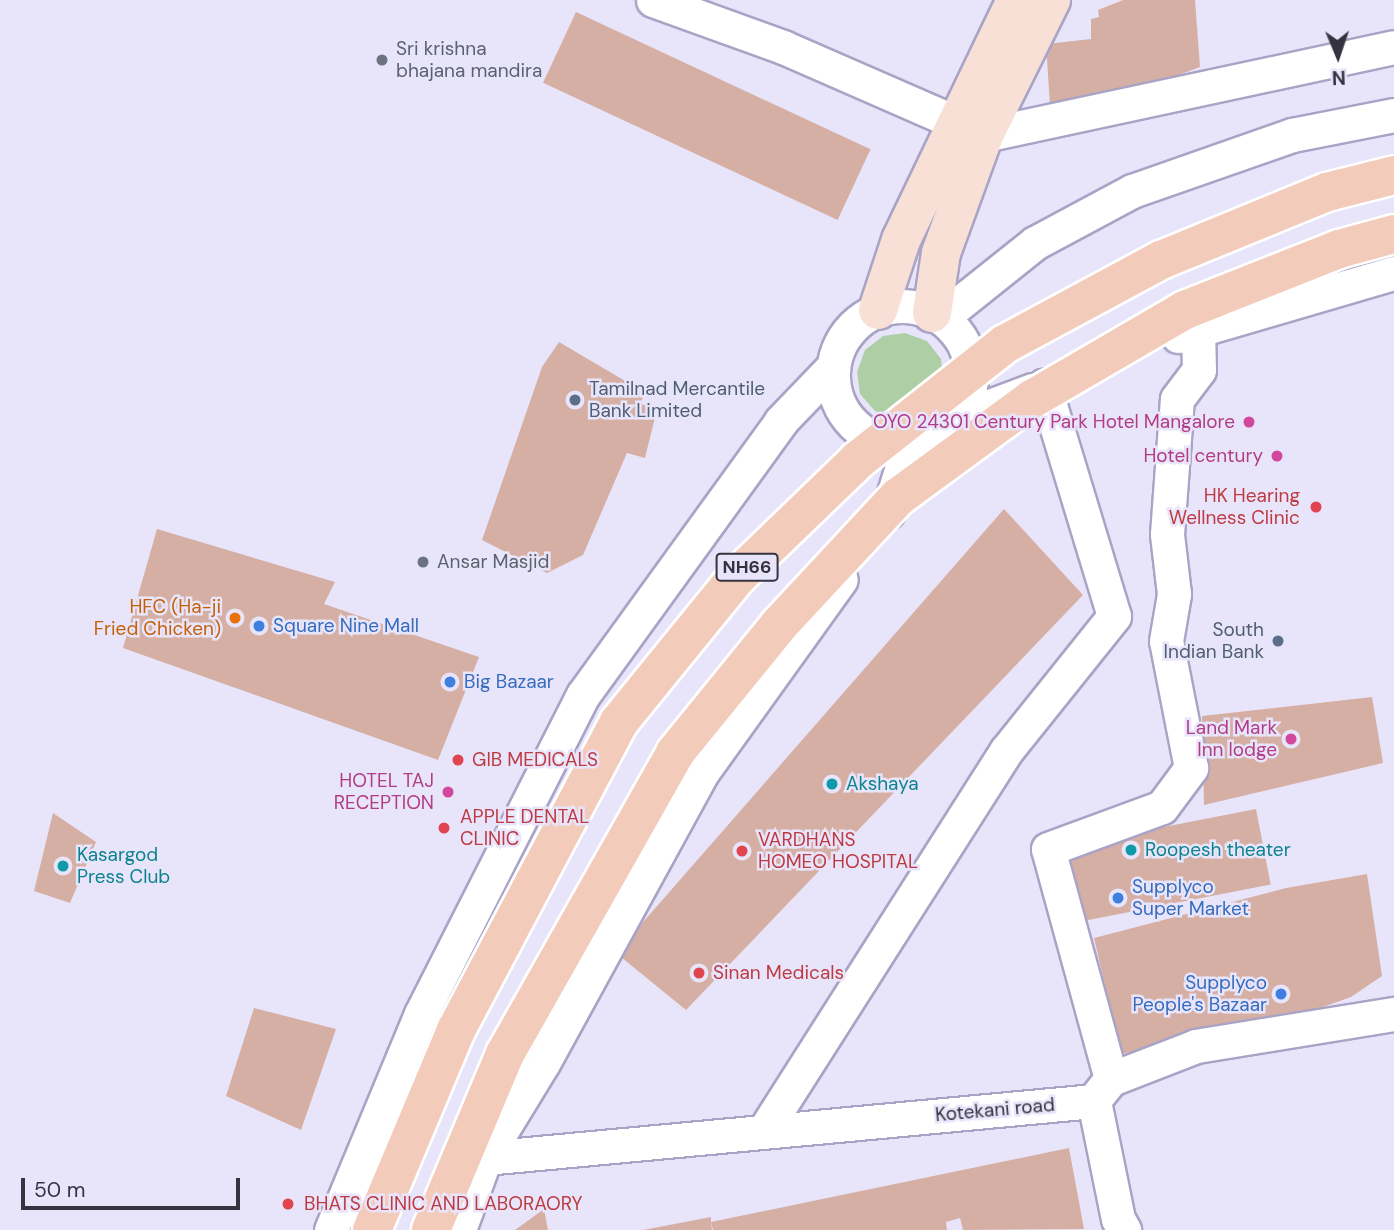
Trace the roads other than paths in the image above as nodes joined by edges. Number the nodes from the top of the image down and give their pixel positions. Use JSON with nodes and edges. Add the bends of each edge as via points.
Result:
{"nodes":[{"id":1,"x":653,"y":0,"type":"edge"},
{"id":2,"x":1016,"y":0,"type":"edge"},
{"id":3,"x":1051,"y":0,"type":"edge"},
{"id":4,"x":1394,"y":47,"type":"edge"},
{"id":5,"x":1394,"y":115,"type":"edge"},
{"id":6,"x":968,"y":127,"type":"junction"},
{"id":7,"x":1394,"y":175,"type":"edge"},
{"id":8,"x":1394,"y":234,"type":"edge"},
{"id":9,"x":1394,"y":273,"type":"edge"},
{"id":10,"x":878,"y":310,"type":"junction"},
{"id":11,"x":937,"y":315,"type":"junction"},
{"id":12,"x":1198,"y":330,"type":"junction"},
{"id":13,"x":832,"y":368,"type":"junction"},
{"id":14,"x":1044,"y":385,"type":"junction"},
{"id":15,"x":958,"y":418,"type":"junction"},
{"id":16,"x":909,"y":444,"type":"junction"},
{"id":17,"x":1394,"y":1014,"type":"edge"},
{"id":18,"x":1102,"y":1090,"type":"junction"},
{"id":19,"x":764,"y":1131,"type":"junction"},
{"id":20,"x":485,"y":1158,"type":"junction"},
{"id":21,"x":331,"y":1230,"type":"edge"},
{"id":22,"x":372,"y":1230,"type":"edge"},
{"id":23,"x":432,"y":1230,"type":"edge"},
{"id":24,"x":459,"y":1230,"type":"edge"},
{"id":25,"x":1124,"y":1230,"type":"edge"}],
"edges":[{"from":1,"to":6,"type":"street","via":[[783,47]]},
{"from":2,"to":6,"type":"main road"},
{"from":3,"to":6,"type":"main road"},
{"from":4,"to":6,"type":"street"},
{"from":5,"to":11,"type":"street","via":[[1292,135],[1132,191],[1035,243]]},
{"from":6,"to":10,"type":"main road","via":[[901,240]]},
{"from":6,"to":11,"type":"main road","via":[[941,253]]},
{"from":7,"to":22,"type":"highway","number":"NH66","bridge":true,"via":[[1327,192],[1161,260],[1005,344],[858,460],[737,577],[619,722],[456,1030]]},
{"from":8,"to":23,"type":"highway","bridge":true,"via":[[1339,250],[1185,310],[1031,399],[898,497],[779,625],[675,753],[505,1054]]},
{"from":9,"to":12,"type":"street"},
{"from":10,"to":11,"type":"street","via":[[914,307]]},
{"from":10,"to":13,"type":"street","via":[[847,333]]},
{"from":11,"to":15,"type":"street","via":[[958,334],[970,365],[968,398]]},
{"from":12,"to":14,"type":"street"},
{"from":12,"to":18,"type":"street","via":[[1199,370],[1177,399],[1167,534],[1174,594],[1166,641],[1191,768],[1162,807],[1048,849]]},
{"from":13,"to":16,"type":"street","via":[[836,398],[852,425],[869,437]]},
{"from":13,"to":21,"type":"street","via":[[781,421],[583,695],[421,1014]]},
{"from":14,"to":15,"type":"street"},
{"from":14,"to":19,"type":"street","via":[[1114,616],[1006,751]]},
{"from":15,"to":16,"type":"street","via":[[928,440]]},
{"from":16,"to":20,"type":"street","via":[[891,509],[703,771],[543,1063]]},
{"from":17,"to":18,"type":"street","name":"Kotekani road","via":[[1196,1046]]},
{"from":18,"to":19,"type":"street","name":"Kotekani road"},
{"from":18,"to":25,"type":"street","via":[[1118,1219]]},
{"from":19,"to":20,"type":"street","name":"Kotekani road"},
{"from":20,"to":24,"type":"street"}]}
